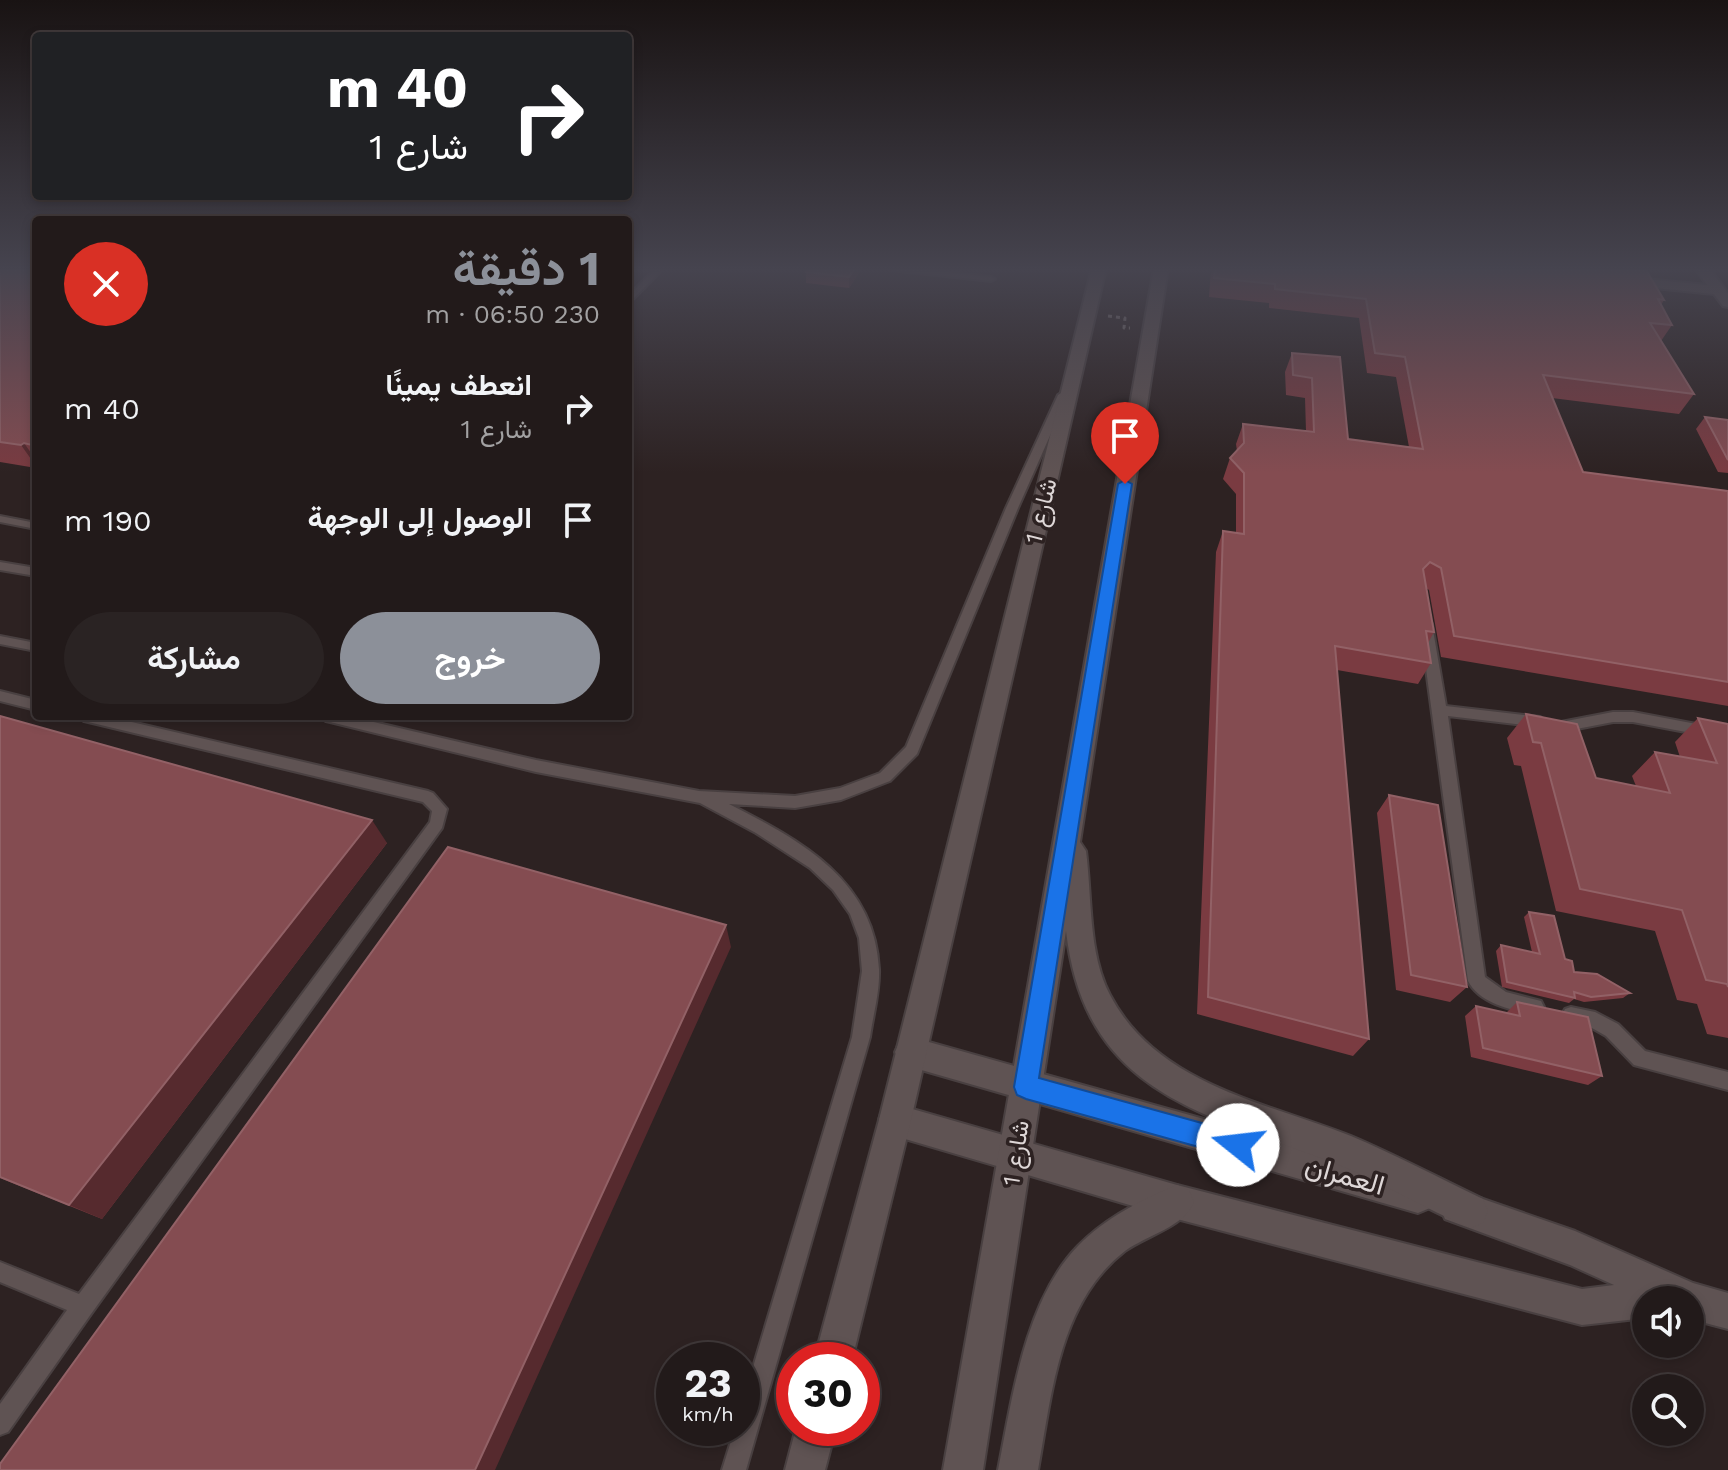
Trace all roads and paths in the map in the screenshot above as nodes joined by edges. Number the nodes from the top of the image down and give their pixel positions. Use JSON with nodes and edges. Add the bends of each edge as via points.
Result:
{"nodes":[{"id":1,"x":1083,"y":337,"type":"edge"},
{"id":2,"x":1150,"y":337,"type":"edge"},
{"id":3,"x":1075,"y":369,"type":"junction"},
{"id":4,"x":0,"y":519,"type":"edge"},
{"id":5,"x":32,"y":525,"type":"edge"},
{"id":6,"x":0,"y":566,"type":"edge"},
{"id":7,"x":32,"y":571,"type":"edge"},
{"id":8,"x":1423,"y":605,"type":"edge"},
{"id":9,"x":0,"y":640,"type":"edge"},
{"id":10,"x":32,"y":646,"type":"edge"},
{"id":11,"x":0,"y":696,"type":"edge"},
{"id":12,"x":32,"y":704,"type":"edge"},
{"id":13,"x":1440,"y":710,"type":"junction"},
{"id":14,"x":101,"y":720,"type":"edge"},
{"id":15,"x":343,"y":720,"type":"edge"},
{"id":16,"x":1728,"y":735,"type":"edge"},
{"id":17,"x":699,"y":797,"type":"junction"},
{"id":18,"x":1070,"y":822,"type":"junction"},
{"id":19,"x":911,"y":1052,"type":"junction"},
{"id":20,"x":1728,"y":1081,"type":"edge"},
{"id":21,"x":1026,"y":1087,"type":"junction"},
{"id":22,"x":895,"y":1120,"type":"junction"},
{"id":23,"x":1016,"y":1155,"type":"junction"},
{"id":24,"x":1177,"y":1202,"type":"junction"},
{"id":25,"x":1471,"y":1211,"type":"junction"},
{"id":26,"x":0,"y":1272,"type":"edge"},
{"id":27,"x":1645,"y":1286,"type":"edge"},
{"id":28,"x":1632,"y":1302,"type":"edge"},
{"id":29,"x":83,"y":1306,"type":"junction"},
{"id":30,"x":1704,"y":1306,"type":"edge"},
{"id":31,"x":1728,"y":1311,"type":"edge"},
{"id":32,"x":838,"y":1342,"type":"edge"},
{"id":33,"x":0,"y":1424,"type":"edge"},
{"id":34,"x":811,"y":1446,"type":"edge"},
{"id":35,"x":734,"y":1470,"type":"edge"},
{"id":36,"x":805,"y":1470,"type":"edge"},
{"id":37,"x":963,"y":1470,"type":"edge"},
{"id":38,"x":1018,"y":1470,"type":"edge"}],
"edges":[{"from":1,"to":3,"type":"street","name":"شارع 1"},
{"from":2,"to":18,"type":"street","name":"شارع 1"},
{"from":3,"to":17,"type":"lane","via":[[912,750],[885,777],[841,794],[795,802]]},
{"from":3,"to":19,"type":"street","name":"شارع 1"},
{"from":4,"to":5,"type":"lane"},
{"from":6,"to":7,"type":"lane"},
{"from":8,"to":13,"type":"lane"},
{"from":9,"to":10,"type":"lane"},
{"from":11,"to":12,"type":"lane"},
{"from":13,"to":16,"type":"lane","via":[[1560,727],[1633,717]]},
{"from":13,"to":20,"type":"lane","via":[[1477,981],[1502,1000],[1595,1020],[1640,1059]]},
{"from":14,"to":29,"type":"lane","via":[[428,797],[440,809],[437,824]]},
{"from":15,"to":17,"type":"lane","via":[[536,766]]},
{"from":17,"to":35,"type":"lane","via":[[775,835],[840,885],[867,940],[871,973],[861,1037]]},
{"from":18,"to":21,"type":"street","name":"شارع 1"},
{"from":18,"to":25,"type":"street","via":[[1085,958],[1097,1000],[1124,1043],[1164,1076],[1228,1110],[1336,1147]]},
{"from":19,"to":21,"type":"street","name":"العمران"},
{"from":19,"to":22,"type":"street","name":"شارع 1"},
{"from":21,"to":23,"type":"street","name":"شارع 1"},
{"from":21,"to":25,"type":"street","name":"العمران"},
{"from":22,"to":23,"type":"street","name":"العمران"},
{"from":22,"to":32,"type":"street","name":"شارع 1"},
{"from":23,"to":24,"type":"street","name":"العمران"},
{"from":23,"to":37,"type":"street","name":"شارع 1"},
{"from":24,"to":28,"type":"street","name":"العمران","via":[[1582,1307]]},
{"from":24,"to":38,"type":"street","via":[[1111,1240],[1085,1265],[1058,1310],[1042,1354]]},
{"from":25,"to":27,"type":"street","name":"العمران","via":[[1575,1249]]},
{"from":26,"to":29,"type":"lane"},
{"from":29,"to":33,"type":"lane"},
{"from":30,"to":31,"type":"street","name":"العمران"},
{"from":34,"to":36,"type":"street"}]}
